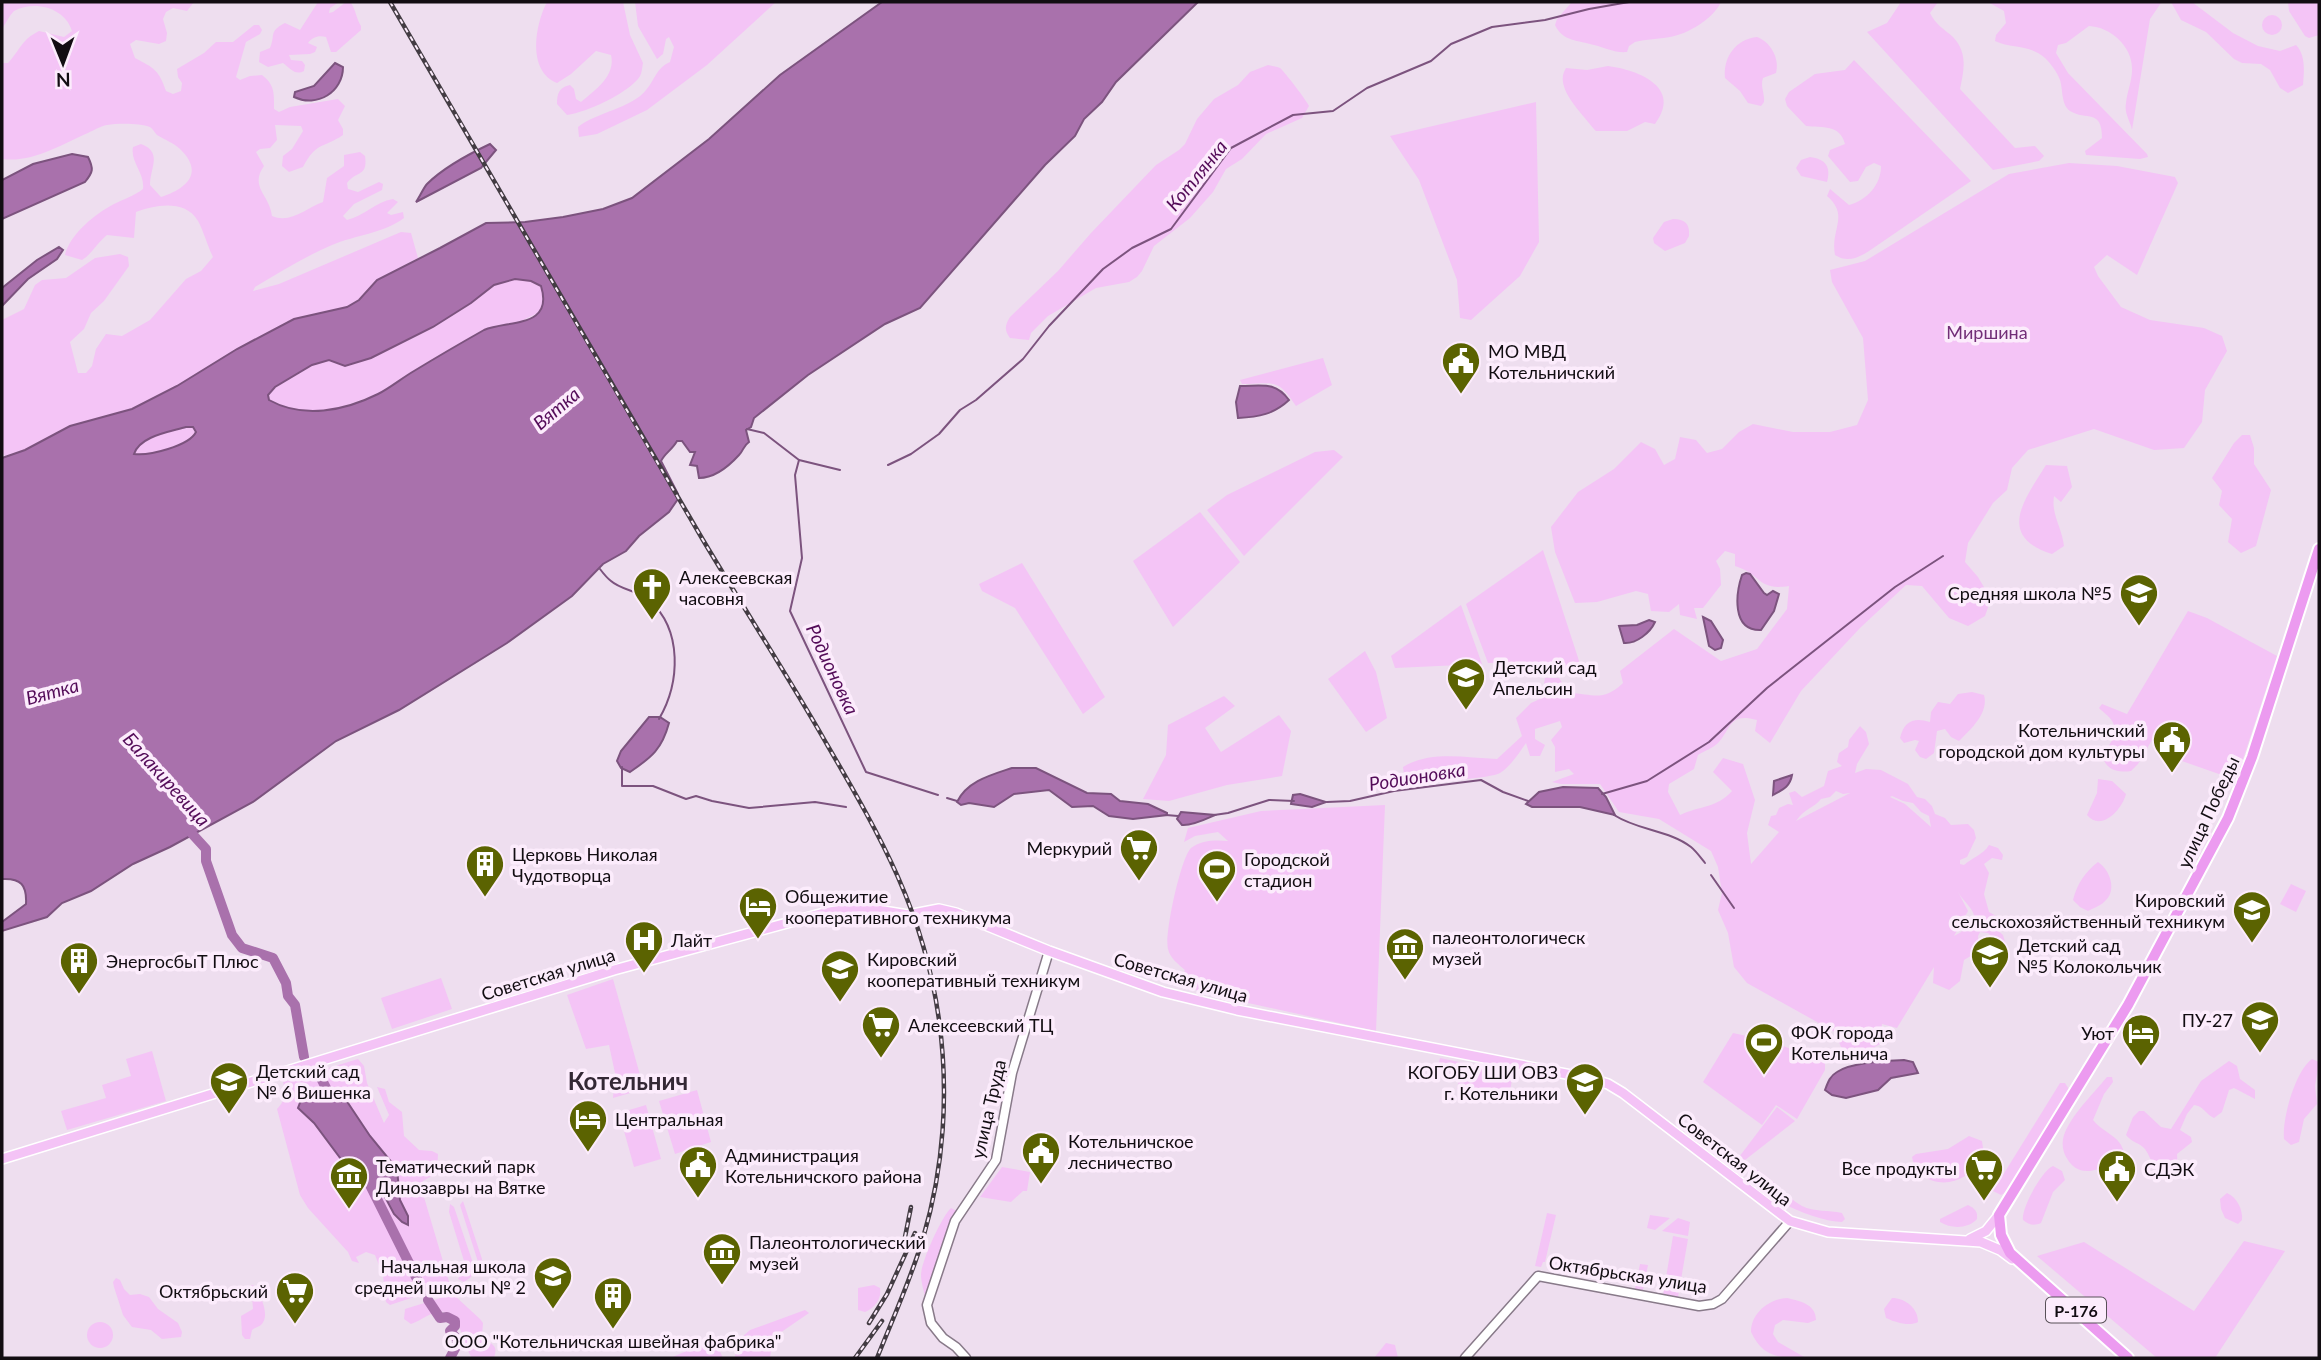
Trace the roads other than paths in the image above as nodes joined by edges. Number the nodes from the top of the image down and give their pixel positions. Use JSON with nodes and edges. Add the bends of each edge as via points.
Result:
{"nodes":[{"id":1,"x":2319,"y":549,"type":"edge"},
{"id":2,"x":1049,"y":951,"type":"junction"},
{"id":3,"x":2,"y":1159,"type":"edge"},
{"id":4,"x":2000,"y":1215,"type":"junction"},
{"id":5,"x":1790,"y":1221,"type":"junction"},
{"id":6,"x":1986,"y":1231,"type":"joint"},
{"id":7,"x":1965,"y":1240,"type":"junction"},
{"id":8,"x":2021,"y":1265,"type":"junction"},
{"id":9,"x":966,"y":1358,"type":"edge"},
{"id":10,"x":1465,"y":1358,"type":"edge"},
{"id":11,"x":2128,"y":1358,"type":"edge"}],
"edges":[{"from":1,"to":4,"type":"highway","name":"улица Победы","via":[[2228,818],[2128,1005]]},
{"from":2,"to":3,"type":"main road","name":"Советская улица","via":[[939,909],[908,915],[849,908],[614,970]]},
{"from":2,"to":5,"type":"main road","name":"Советская улица","via":[[1205,1003],[1608,1084]]},
{"from":2,"to":9,"type":"street","name":"улица Труда","via":[[1012,1073],[996,1160],[955,1221],[927,1305],[931,1323]]},
{"from":4,"to":6,"type":"main road","name":"улица Победы"},
{"from":4,"to":8,"type":"highway","number":"Р-176","via":[[2001,1235]]},
{"from":5,"to":7,"type":"main road","name":"Советская улица","via":[[1828,1232]]},
{"from":5,"to":10,"type":"street","name":"Октябрьская улица","via":[[1713,1304],[1699,1306],[1538,1276]]},
{"from":6,"to":7,"type":"main road","name":"Советская улица"},
{"from":7,"to":8,"type":"main road","name":"Советская улица","via":[[1990,1244]]},
{"from":8,"to":11,"type":"highway","number":"Р-176"}]}
